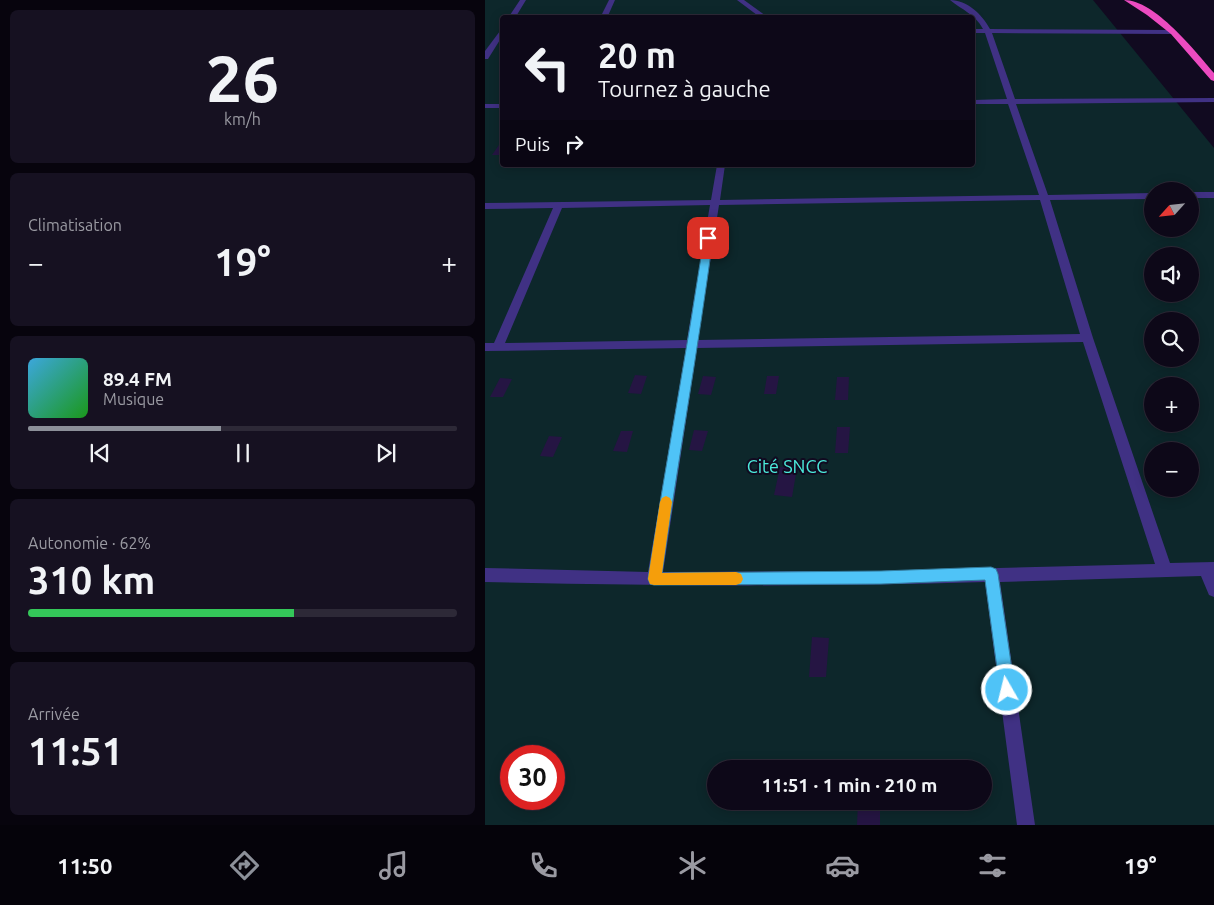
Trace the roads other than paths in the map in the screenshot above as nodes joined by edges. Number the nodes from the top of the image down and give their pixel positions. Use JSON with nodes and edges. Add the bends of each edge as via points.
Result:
{"nodes":[{"id":1,"x":523,"y":0,"type":"edge"},
{"id":2,"x":612,"y":0,"type":"edge"},
{"id":3,"x":740,"y":0,"type":"edge"},
{"id":4,"x":953,"y":0,"type":"edge"},
{"id":5,"x":1128,"y":0,"type":"edge"},
{"id":6,"x":513,"y":15,"type":"edge"},
{"id":7,"x":604,"y":15,"type":"edge"},
{"id":8,"x":762,"y":15,"type":"edge"},
{"id":9,"x":975,"y":32,"type":"edge"},
{"id":10,"x":988,"y":32,"type":"junction"},
{"id":11,"x":1174,"y":32,"type":"junction"},
{"id":12,"x":499,"y":38,"type":"edge"},
{"id":13,"x":485,"y":57,"type":"edge"},
{"id":14,"x":1214,"y":78,"type":"edge"},
{"id":15,"x":1214,"y":100,"type":"edge"},
{"id":16,"x":1010,"y":101,"type":"junction"},
{"id":17,"x":975,"y":102,"type":"edge"},
{"id":18,"x":485,"y":106,"type":"edge"},
{"id":19,"x":500,"y":106,"type":"edge"},
{"id":20,"x":721,"y":167,"type":"edge"},
{"id":21,"x":1199,"y":195,"type":"edge"},
{"id":22,"x":1214,"y":195,"type":"edge"},
{"id":23,"x":1144,"y":196,"type":"edge"},
{"id":24,"x":1044,"y":197,"type":"junction"},
{"id":25,"x":713,"y":203,"type":"junction"},
{"id":26,"x":559,"y":204,"type":"junction"},
{"id":27,"x":485,"y":206,"type":"edge"},
{"id":28,"x":1087,"y":338,"type":"junction"},
{"id":29,"x":693,"y":344,"type":"junction"},
{"id":30,"x":498,"y":346,"type":"junction"},
{"id":31,"x":485,"y":347,"type":"edge"},
{"id":32,"x":1210,"y":569,"type":"edge"},
{"id":33,"x":1165,"y":571,"type":"junction"},
{"id":34,"x":991,"y":574,"type":"junction"},
{"id":35,"x":485,"y":575,"type":"edge"},
{"id":36,"x":654,"y":579,"type":"junction"},
{"id":37,"x":1214,"y":590,"type":"edge"},
{"id":38,"x":1026,"y":825,"type":"edge"}],
"edges":[{"from":1,"to":6,"type":"street"},
{"from":2,"to":7,"type":"street"},
{"from":3,"to":8,"type":"street"},
{"from":4,"to":10,"type":"street","via":[[975,12]]},
{"from":5,"to":11,"type":"highway"},
{"from":9,"to":10,"type":"street"},
{"from":10,"to":11,"type":"street"},
{"from":10,"to":16,"type":"street"},
{"from":11,"to":14,"type":"highway"},
{"from":12,"to":13,"type":"street"},
{"from":15,"to":16,"type":"street"},
{"from":16,"to":17,"type":"street"},
{"from":16,"to":24,"type":"street"},
{"from":18,"to":19,"type":"street"},
{"from":20,"to":25,"type":"street"},
{"from":21,"to":22,"type":"street"},
{"from":23,"to":24,"type":"street"},
{"from":24,"to":25,"type":"street"},
{"from":24,"to":28,"type":"street"},
{"from":25,"to":26,"type":"street"},
{"from":25,"to":29,"type":"street"},
{"from":26,"to":27,"type":"street"},
{"from":26,"to":30,"type":"street"},
{"from":28,"to":29,"type":"street"},
{"from":28,"to":33,"type":"street"},
{"from":29,"to":30,"type":"street"},
{"from":29,"to":36,"type":"street"},
{"from":30,"to":31,"type":"street"},
{"from":32,"to":33,"type":"street"},
{"from":32,"to":37,"type":"street"},
{"from":33,"to":34,"type":"street"},
{"from":34,"to":36,"type":"street"},
{"from":34,"to":38,"type":"street"},
{"from":35,"to":36,"type":"street"}]}
